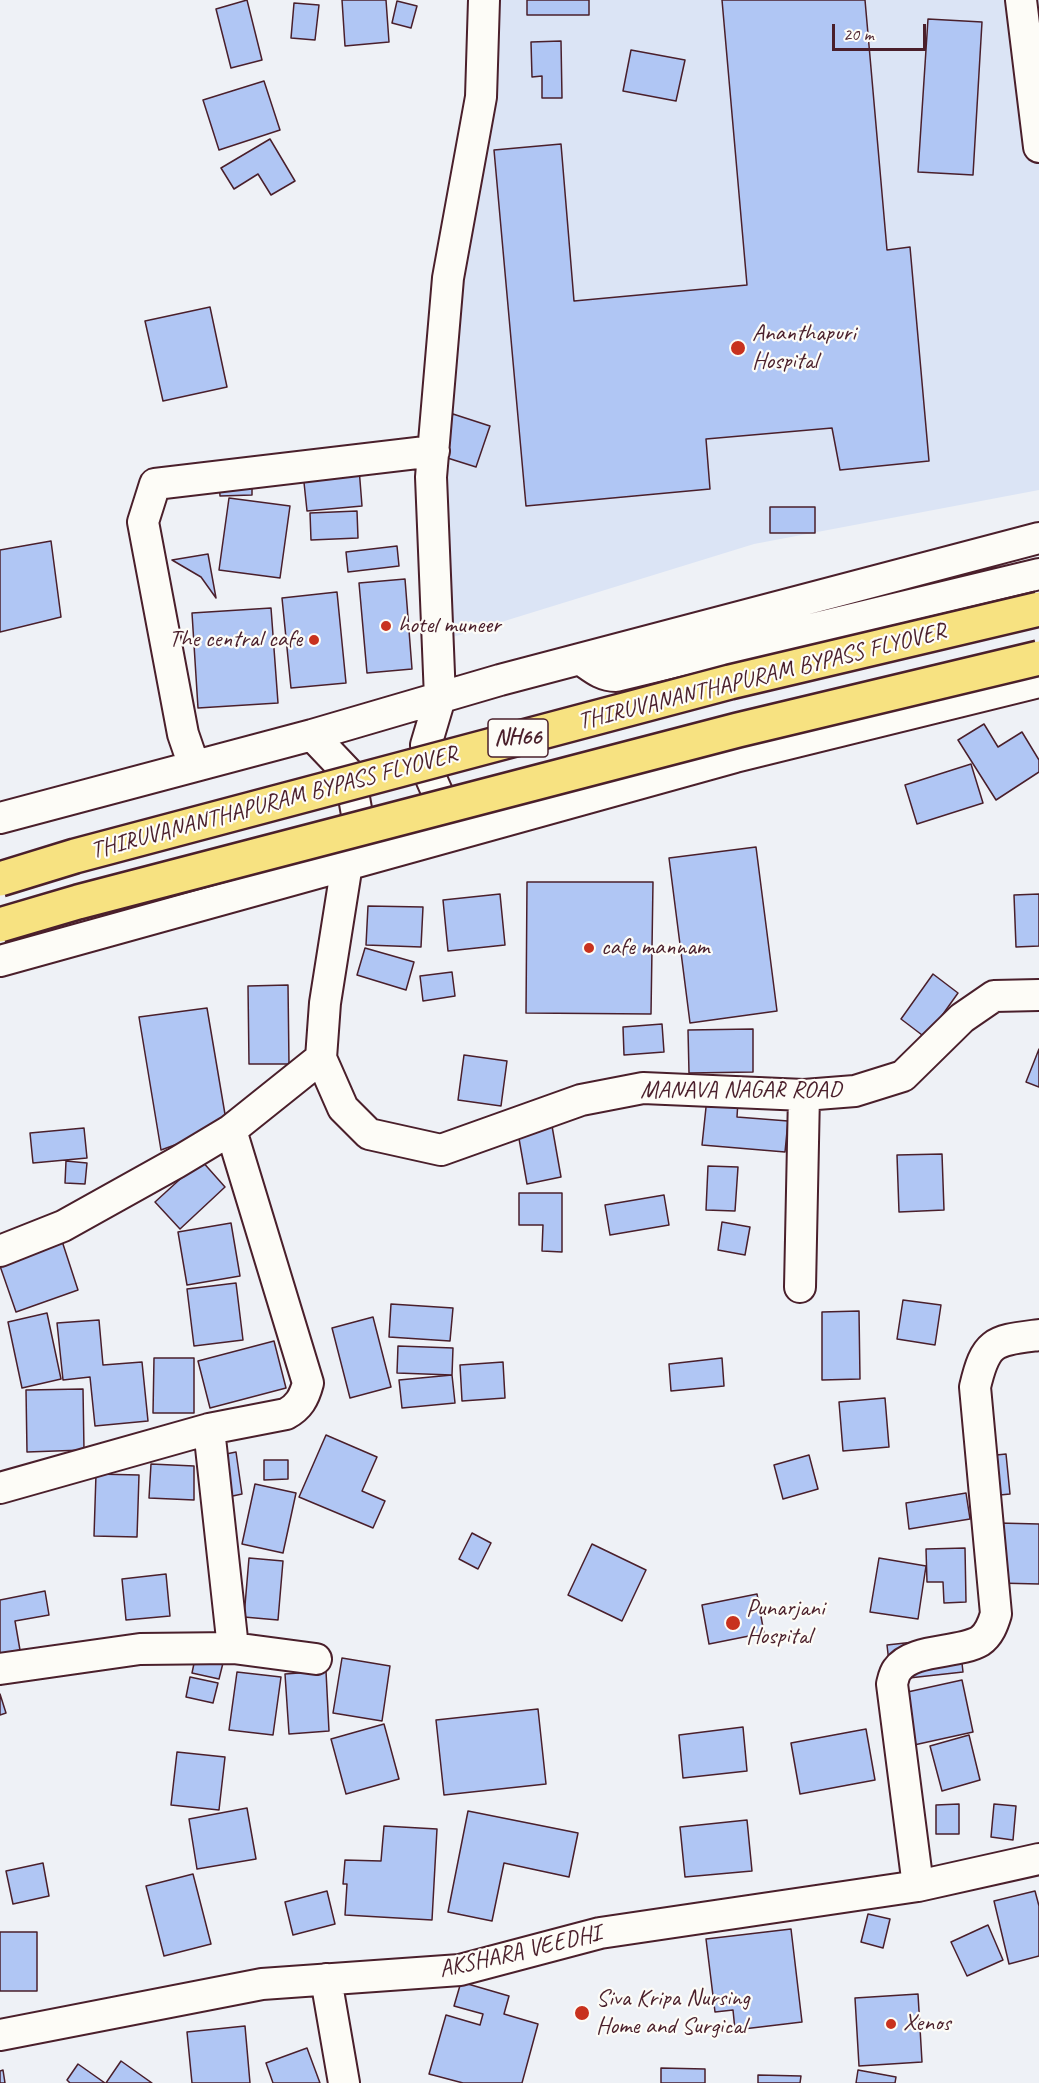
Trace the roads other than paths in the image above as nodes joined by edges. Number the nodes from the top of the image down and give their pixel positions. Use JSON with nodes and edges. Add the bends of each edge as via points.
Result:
{"nodes":[{"id":1,"x":484,"y":0,"type":"edge"},
{"id":2,"x":1021,"y":0,"type":"edge"},
{"id":3,"x":1039,"y":147,"type":"edge"},
{"id":4,"x":434,"y":451,"type":"junction"},
{"id":5,"x":1039,"y":538,"type":"edge"},
{"id":6,"x":1039,"y":574,"type":"edge"},
{"id":7,"x":1039,"y":609,"type":"edge"},
{"id":8,"x":1039,"y":658,"type":"edge"},
{"id":9,"x":580,"y":659,"type":"junction"},
{"id":10,"x":1039,"y":682,"type":"edge"},
{"id":11,"x":440,"y":698,"type":"junction"},
{"id":12,"x":312,"y":735,"type":"junction"},
{"id":13,"x":194,"y":766,"type":"junction"},
{"id":14,"x":0,"y":818,"type":"edge"},
{"id":15,"x":489,"y":825,"type":"junction"},
{"id":16,"x":347,"y":864,"type":"junction"},
{"id":17,"x":0,"y":879,"type":"edge"},
{"id":18,"x":0,"y":925,"type":"edge"},
{"id":19,"x":0,"y":961,"type":"edge"},
{"id":20,"x":1039,"y":995,"type":"edge"},
{"id":21,"x":321,"y":1058,"type":"junction"},
{"id":22,"x":804,"y":1095,"type":"junction"},
{"id":23,"x":231,"y":1130,"type":"junction"},
{"id":24,"x":0,"y":1251,"type":"edge"},
{"id":25,"x":800,"y":1287,"type":"dead end"},
{"id":26,"x":1039,"y":1335,"type":"edge"},
{"id":27,"x":209,"y":1429,"type":"junction"},
{"id":28,"x":0,"y":1488,"type":"edge"},
{"id":29,"x":233,"y":1648,"type":"junction"},
{"id":30,"x":316,"y":1659,"type":"dead end"},
{"id":31,"x":0,"y":1669,"type":"edge"},
{"id":32,"x":1039,"y":1859,"type":"edge"},
{"id":33,"x":918,"y":1886,"type":"junction"},
{"id":34,"x":326,"y":1979,"type":"junction"},
{"id":35,"x":0,"y":2035,"type":"edge"},
{"id":36,"x":344,"y":2083,"type":"edge"}],
"edges":[{"from":1,"to":4,"type":"street","via":[[481,97],[448,278]]},
{"from":2,"to":3,"type":"street"},
{"from":4,"to":11,"type":"street","via":[[431,477]]},
{"from":4,"to":13,"type":"street","via":[[155,484],[143,522],[183,734]]},
{"from":5,"to":9,"type":"street"},
{"from":6,"to":9,"type":"street","via":[[616,676],[599,672]]},
{"from":7,"to":17,"type":"highway","name":"THIRUVANANTHAPURAM BYPASS FLYOVER","number":"NH66","bridge":true,"via":[[730,682],[75,855]]},
{"from":8,"to":18,"type":"highway","name":"THIRUVANANTHAPURAM BYPASS FLYOVER","number":"NH66","bridge":true,"via":[[727,733]]},
{"from":9,"to":11,"type":"street"},
{"from":10,"to":15,"type":"street","via":[[735,757]]},
{"from":11,"to":12,"type":"street"},
{"from":11,"to":15,"type":"street","via":[[426,745],[430,776],[441,801]]},
{"from":12,"to":13,"type":"street"},
{"from":12,"to":16,"type":"street","via":[[350,776],[361,837]]},
{"from":13,"to":14,"type":"street"},
{"from":15,"to":16,"type":"street"},
{"from":16,"to":19,"type":"street"},
{"from":16,"to":21,"type":"street","via":[[325,1003]]},
{"from":20,"to":22,"type":"street","name":"MANAVA NAGAR ROAD","via":[[994,996],[962,1018],[903,1076],[855,1091]]},
{"from":21,"to":22,"type":"street","name":"MANAVA NAGAR ROAD","via":[[342,1108],[369,1134],[441,1150],[581,1100],[643,1088]]},
{"from":21,"to":23,"type":"street"},
{"from":22,"to":25,"type":"street"},
{"from":23,"to":24,"type":"street","via":[[63,1226]]},
{"from":23,"to":27,"type":"street","via":[[308,1383],[304,1397],[286,1414]]},
{"from":26,"to":33,"type":"street","via":[[991,1346],[981,1362],[975,1387],[996,1614],[991,1629],[980,1641],[907,1662],[897,1670],[892,1684]]},
{"from":27,"to":28,"type":"street"},
{"from":27,"to":29,"type":"street"},
{"from":29,"to":30,"type":"street"},
{"from":29,"to":31,"type":"street","via":[[140,1649]]},
{"from":32,"to":33,"type":"street","name":"AKSHARA VEEDHI"},
{"from":33,"to":34,"type":"street","name":"AKSHARA VEEDHI","via":[[600,1933],[460,1970]]},
{"from":34,"to":35,"type":"street","name":"AKSHARA VEEDHI","via":[[262,1984]]},
{"from":34,"to":36,"type":"street"}]}
